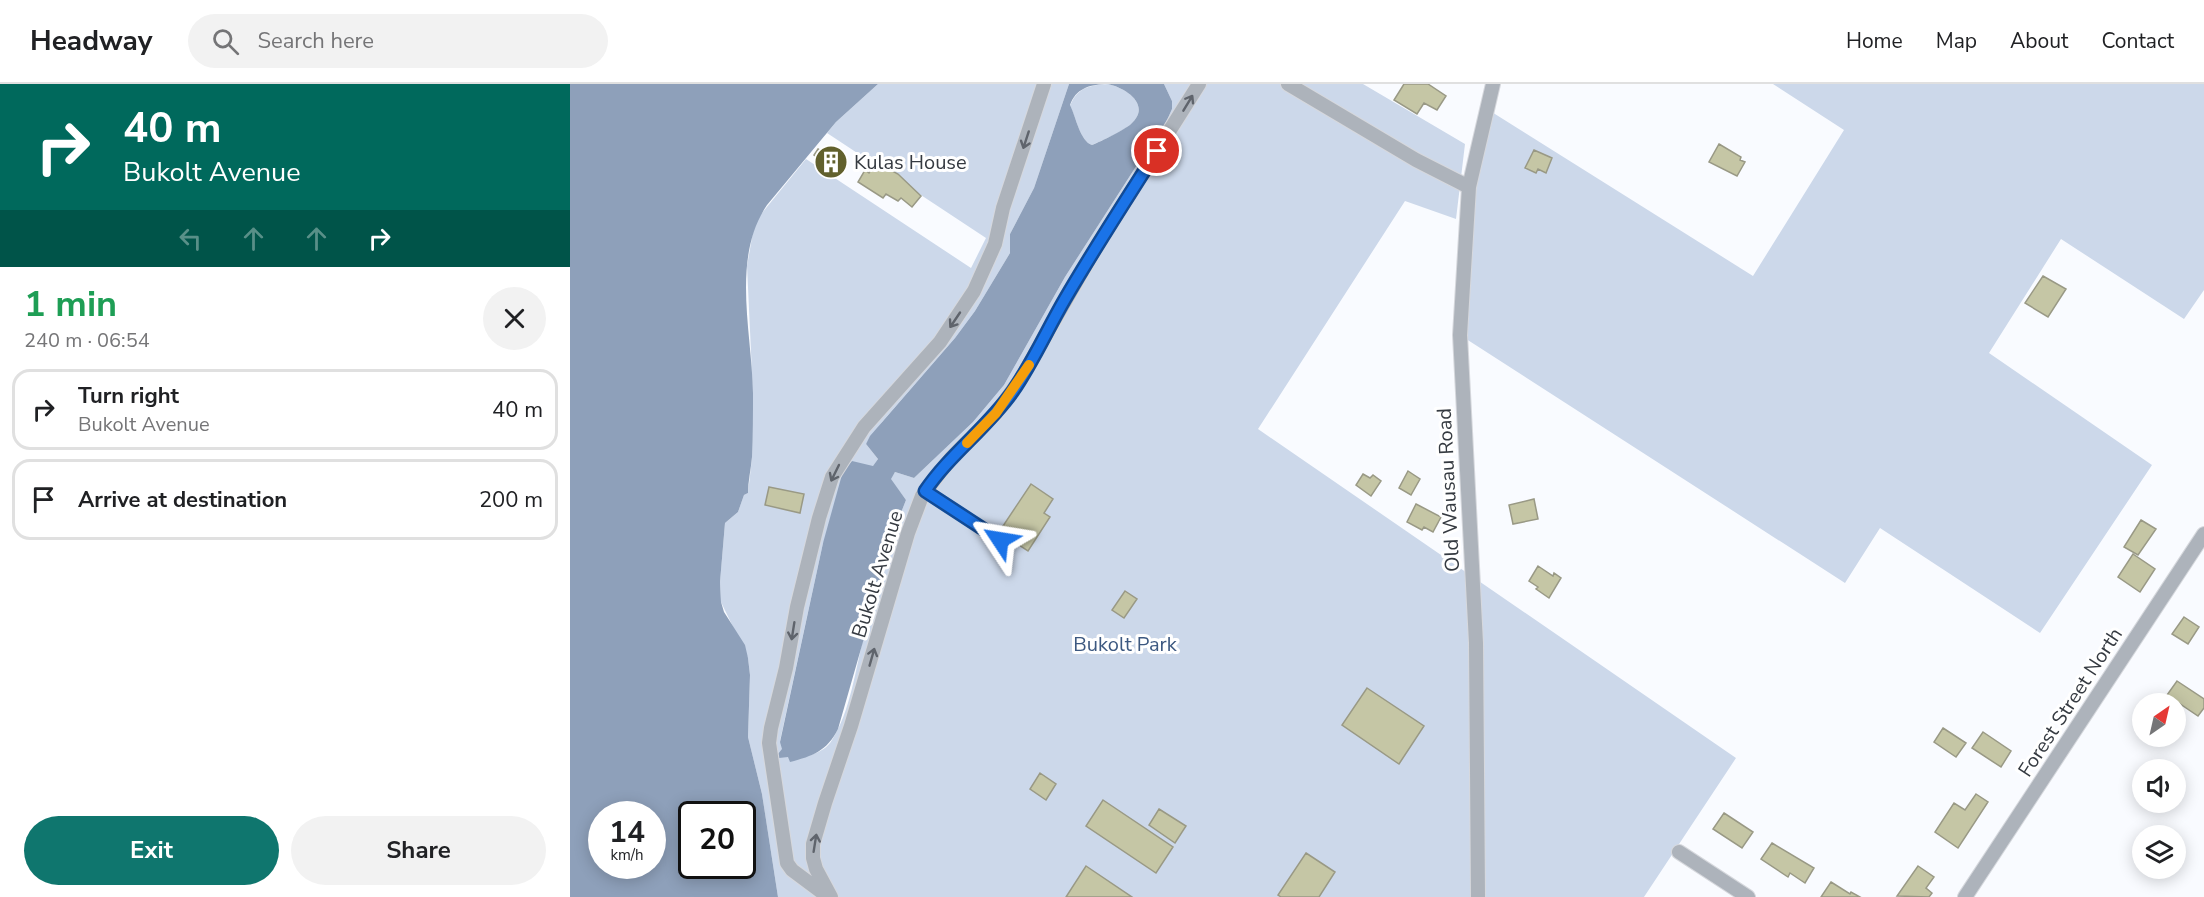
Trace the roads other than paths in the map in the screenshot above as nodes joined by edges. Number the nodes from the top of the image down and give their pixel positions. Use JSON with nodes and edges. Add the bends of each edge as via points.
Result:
{"nodes":[{"id":1,"x":1044,"y":84,"type":"edge"},
{"id":2,"x":1199,"y":84,"type":"edge"},
{"id":3,"x":1288,"y":84,"type":"edge"},
{"id":4,"x":1493,"y":84,"type":"edge"},
{"id":5,"x":1469,"y":187,"type":"junction"},
{"id":6,"x":925,"y":491,"type":"junction"},
{"id":7,"x":2204,"y":534,"type":"edge"},
{"id":8,"x":1000,"y":540,"type":"dead end"},
{"id":9,"x":1679,"y":852,"type":"dead end"},
{"id":10,"x":1971,"y":895,"type":"edge"},
{"id":11,"x":829,"y":897,"type":"edge"},
{"id":12,"x":1478,"y":897,"type":"edge"},
{"id":13,"x":1748,"y":897,"type":"edge"}],
"edges":[{"from":1,"to":11,"type":"street","name":"Bukolt Avenue","one_way":true,"via":[[995,244],[979,280],[940,342],[864,427],[840,462],[819,518],[796,607],[770,744],[787,863]]},
{"from":6,"to":2,"type":"street","name":"Bukolt Avenue","one_way":true,"via":[[996,413],[1021,378],[1098,243]]},
{"from":3,"to":5,"type":"street"},
{"from":4,"to":5,"type":"street","name":"Old Wausau Road"},
{"from":5,"to":12,"type":"street","name":"Old Wausau Road","via":[[1460,335],[1476,643]]},
{"from":6,"to":8,"type":"lane"},
{"from":11,"to":6,"type":"street","name":"Bukolt Avenue","one_way":true,"via":[[816,869],[813,844],[908,533]]},
{"from":7,"to":10,"type":"street","name":"Forest Street North"},
{"from":9,"to":13,"type":"street"}]}
